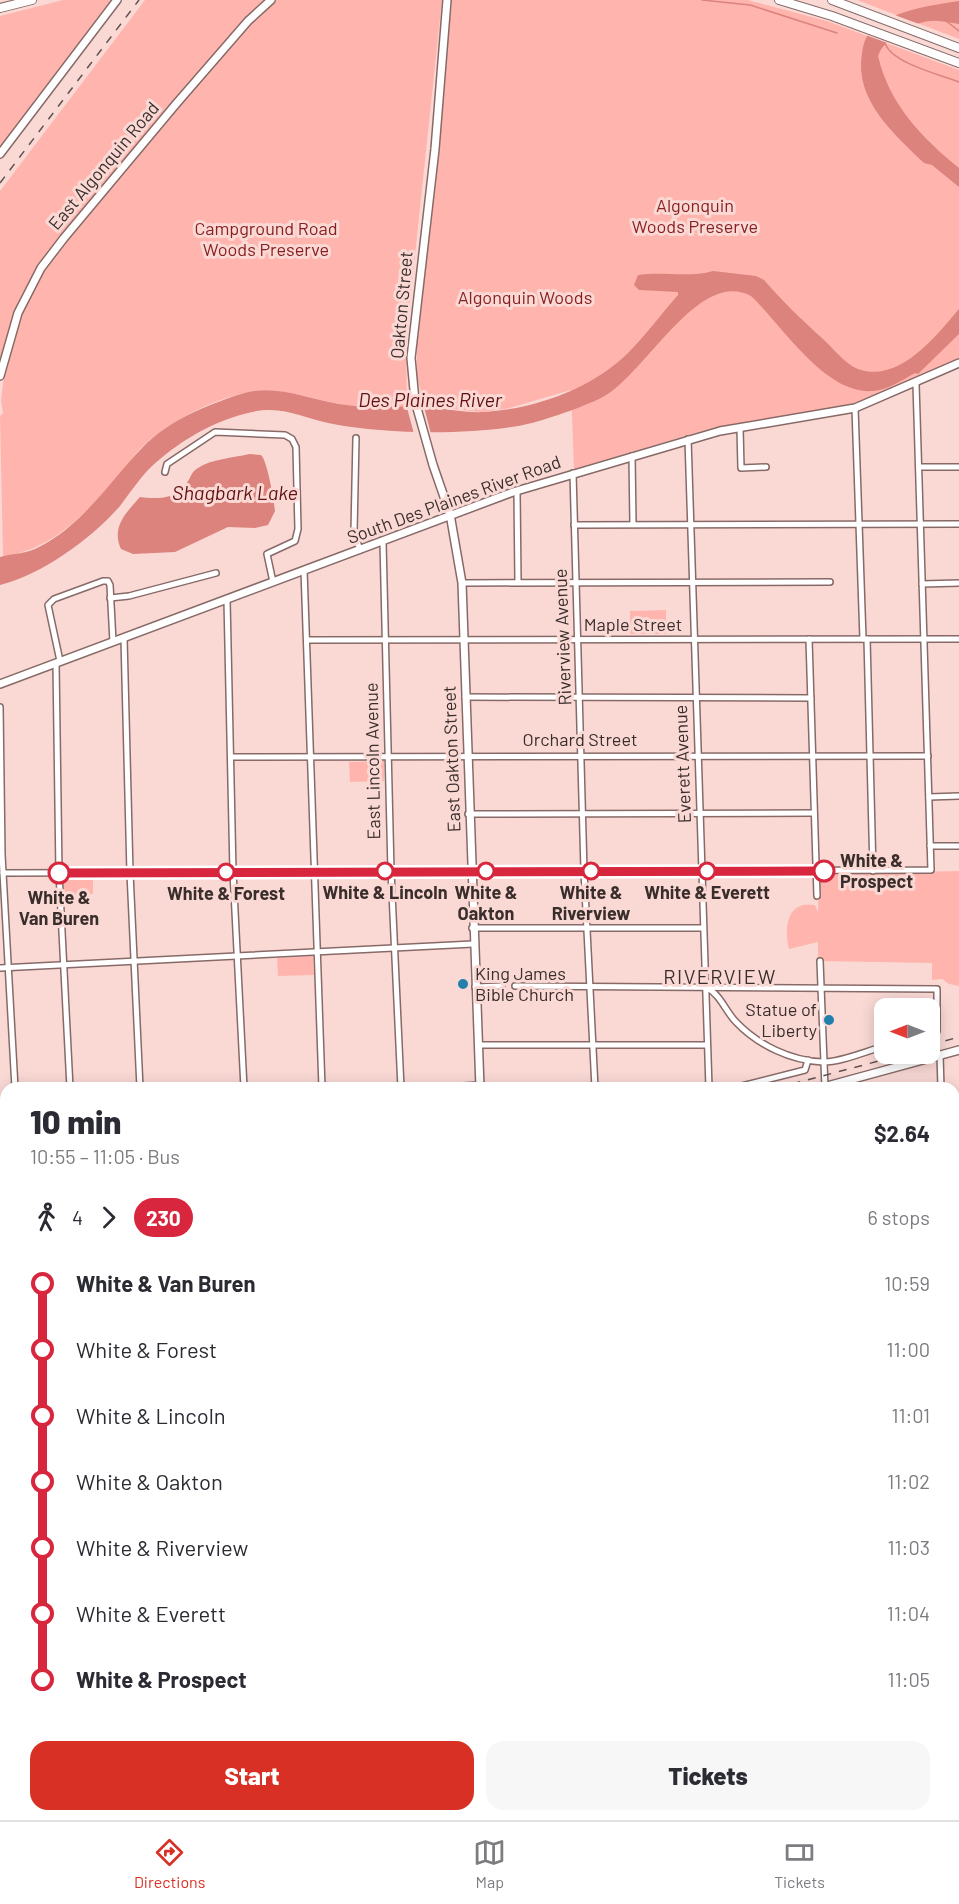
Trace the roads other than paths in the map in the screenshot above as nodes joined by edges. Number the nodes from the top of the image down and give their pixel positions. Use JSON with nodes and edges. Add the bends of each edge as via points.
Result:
{"nodes":[{"id":1,"x":32,"y":0,"type":"edge"},
{"id":2,"x":117,"y":0,"type":"edge"},
{"id":3,"x":271,"y":0,"type":"edge"},
{"id":4,"x":447,"y":0,"type":"edge"},
{"id":5,"x":779,"y":0,"type":"edge"},
{"id":6,"x":832,"y":0,"type":"edge"},
{"id":7,"x":0,"y":8,"type":"edge"},
{"id":8,"x":959,"y":48,"type":"edge"},
{"id":9,"x":959,"y":63,"type":"edge"},
{"id":10,"x":0,"y":154,"type":"edge"},
{"id":11,"x":959,"y":363,"type":"edge"},
{"id":12,"x":0,"y":376,"type":"edge"},
{"id":13,"x":916,"y":384,"type":"junction"},
{"id":14,"x":855,"y":408,"type":"junction"},
{"id":15,"x":740,"y":428,"type":"junction"},
{"id":16,"x":424,"y":435,"type":"joint"},
{"id":17,"x":356,"y":438,"type":"dead end"},
{"id":18,"x":688,"y":439,"type":"junction"},
{"id":19,"x":632,"y":456,"type":"junction"},
{"id":20,"x":919,"y":466,"type":"junction"},
{"id":21,"x":765,"y":467,"type":"dead end"},
{"id":22,"x":959,"y":467,"type":"edge"},
{"id":23,"x":165,"y":472,"type":"dead end"},
{"id":24,"x":573,"y":473,"type":"junction"},
{"id":25,"x":517,"y":491,"type":"junction"},
{"id":26,"x":450,"y":514,"type":"junction"},
{"id":27,"x":633,"y":524,"type":"junction"},
{"id":28,"x":691,"y":524,"type":"junction"},
{"id":29,"x":859,"y":524,"type":"junction"},
{"id":30,"x":921,"y":524,"type":"junction"},
{"id":31,"x":574,"y":525,"type":"junction"},
{"id":32,"x":959,"y":525,"type":"edge"},
{"id":33,"x":382,"y":542,"type":"junction"},
{"id":34,"x":360,"y":550,"type":"junction"},
{"id":35,"x":304,"y":570,"type":"junction"},
{"id":36,"x":216,"y":573,"type":"dead end"},
{"id":37,"x":273,"y":582,"type":"junction"},
{"id":38,"x":518,"y":582,"type":"junction"},
{"id":39,"x":830,"y":582,"type":"dead end"},
{"id":40,"x":462,"y":583,"type":"junction"},
{"id":41,"x":576,"y":583,"type":"junction"},
{"id":42,"x":693,"y":583,"type":"junction"},
{"id":43,"x":959,"y":583,"type":"edge"},
{"id":44,"x":922,"y":584,"type":"junction"},
{"id":45,"x":110,"y":598,"type":"junction"},
{"id":46,"x":227,"y":600,"type":"junction"},
{"id":47,"x":124,"y":638,"type":"junction"},
{"id":48,"x":809,"y":639,"type":"junction"},
{"id":49,"x":865,"y":639,"type":"junction"},
{"id":50,"x":924,"y":639,"type":"junction"},
{"id":51,"x":959,"y":639,"type":"edge"},
{"id":52,"x":307,"y":640,"type":"junction"},
{"id":53,"x":386,"y":640,"type":"junction"},
{"id":54,"x":463,"y":640,"type":"junction"},
{"id":55,"x":578,"y":640,"type":"junction"},
{"id":56,"x":694,"y":640,"type":"junction"},
{"id":57,"x":113,"y":642,"type":"junction"},
{"id":58,"x":58,"y":662,"type":"junction"},
{"id":59,"x":0,"y":684,"type":"edge"},
{"id":60,"x":465,"y":697,"type":"junction"},
{"id":61,"x":579,"y":697,"type":"junction"},
{"id":62,"x":696,"y":697,"type":"junction"},
{"id":63,"x":811,"y":698,"type":"junction"},
{"id":64,"x":0,"y":707,"type":"edge"},
{"id":65,"x":466,"y":755,"type":"junction"},
{"id":66,"x":581,"y":755,"type":"junction"},
{"id":67,"x":388,"y":756,"type":"junction"},
{"id":68,"x":698,"y":756,"type":"junction"},
{"id":69,"x":812,"y":756,"type":"junction"},
{"id":70,"x":870,"y":756,"type":"junction"},
{"id":71,"x":928,"y":756,"type":"junction"},
{"id":72,"x":232,"y":757,"type":"junction"},
{"id":73,"x":310,"y":757,"type":"junction"},
{"id":74,"x":959,"y":796,"type":"edge"},
{"id":75,"x":929,"y":797,"type":"junction"},
{"id":76,"x":582,"y":813,"type":"junction"},
{"id":77,"x":699,"y":813,"type":"junction"},
{"id":78,"x":814,"y":813,"type":"junction"},
{"id":79,"x":468,"y":814,"type":"junction"},
{"id":80,"x":930,"y":846,"type":"junction"},
{"id":81,"x":959,"y":846,"type":"edge"},
{"id":82,"x":1,"y":860,"type":"edge"},
{"id":83,"x":873,"y":870,"type":"junction"},
{"id":84,"x":391,"y":871,"type":"junction"},
{"id":85,"x":470,"y":871,"type":"junction"},
{"id":86,"x":584,"y":871,"type":"junction"},
{"id":87,"x":701,"y":871,"type":"junction"},
{"id":88,"x":816,"y":871,"type":"junction"},
{"id":89,"x":233,"y":872,"type":"junction"},
{"id":90,"x":313,"y":872,"type":"junction"},
{"id":91,"x":3,"y":873,"type":"junction"},
{"id":92,"x":59,"y":873,"type":"junction"},
{"id":93,"x":130,"y":873,"type":"junction"},
{"id":94,"x":817,"y":896,"type":"dead end"},
{"id":95,"x":472,"y":928,"type":"junction"},
{"id":96,"x":587,"y":928,"type":"junction"},
{"id":97,"x":703,"y":928,"type":"junction"},
{"id":98,"x":473,"y":944,"type":"junction"},
{"id":99,"x":395,"y":947,"type":"junction"},
{"id":100,"x":316,"y":951,"type":"junction"},
{"id":101,"x":237,"y":955,"type":"junction"},
{"id":102,"x":134,"y":961,"type":"junction"},
{"id":103,"x":820,"y":962,"type":"dead end"},
{"id":104,"x":63,"y":965,"type":"junction"},
{"id":105,"x":0,"y":968,"type":"edge"},
{"id":106,"x":7,"y":968,"type":"junction"},
{"id":107,"x":502,"y":986,"type":"dead end"},
{"id":108,"x":515,"y":986,"type":"dead end"},
{"id":109,"x":475,"y":987,"type":"junction"},
{"id":110,"x":590,"y":987,"type":"junction"},
{"id":111,"x":821,"y":987,"type":"junction"},
{"id":112,"x":705,"y":988,"type":"junction"},
{"id":113,"x":936,"y":998,"type":"edge"},
{"id":114,"x":478,"y":1045,"type":"junction"},
{"id":115,"x":593,"y":1045,"type":"junction"},
{"id":116,"x":707,"y":1045,"type":"junction"},
{"id":117,"x":874,"y":1049,"type":"edge"},
{"id":118,"x":959,"y":1050,"type":"edge"},
{"id":119,"x":940,"y":1055,"type":"joint"},
{"id":120,"x":808,"y":1060,"type":"junction"},
{"id":121,"x":824,"y":1062,"type":"junction"},
{"id":122,"x":907,"y":1064,"type":"edge"},
{"id":123,"x":15,"y":1082,"type":"edge"},
{"id":124,"x":70,"y":1082,"type":"edge"},
{"id":125,"x":140,"y":1082,"type":"edge"},
{"id":126,"x":244,"y":1082,"type":"edge"},
{"id":127,"x":322,"y":1082,"type":"edge"},
{"id":128,"x":401,"y":1082,"type":"edge"},
{"id":129,"x":480,"y":1082,"type":"edge"},
{"id":130,"x":595,"y":1082,"type":"edge"},
{"id":131,"x":709,"y":1082,"type":"edge"},
{"id":132,"x":758,"y":1082,"type":"edge"},
{"id":133,"x":823,"y":1082,"type":"edge"},
{"id":134,"x":841,"y":1082,"type":"edge"},
{"id":135,"x":941,"y":1082,"type":"edge"}],
"edges":[{"from":1,"to":7,"type":"highway"},
{"from":2,"to":10,"type":"main road"},
{"from":3,"to":12,"type":"main road","name":"East Algonquin Road","via":[[176,104],[41,268],[18,313]]},
{"from":4,"to":16,"type":"main road","name":"Oakton Street","via":[[435,149],[412,339],[415,401]]},
{"from":5,"to":9,"type":"highway"},
{"from":6,"to":8,"type":"highway"},
{"from":11,"to":13,"type":"main road","name":"South Des Plaines River Road"},
{"from":13,"to":14,"type":"main road","name":"South Des Plaines River Road"},
{"from":13,"to":20,"type":"street"},
{"from":14,"to":15,"type":"main road","name":"South Des Plaines River Road"},
{"from":14,"to":29,"type":"street"},
{"from":15,"to":18,"type":"main road","name":"South Des Plaines River Road"},
{"from":15,"to":21,"type":"street","via":[[741,468]]},
{"from":16,"to":26,"type":"main road","name":"East Oakton Street"},
{"from":17,"to":34,"type":"street","via":[[354,532]]},
{"from":18,"to":19,"type":"main road","name":"South Des Plaines River Road"},
{"from":18,"to":28,"type":"street","name":"Everett Avenue"},
{"from":19,"to":24,"type":"main road","name":"South Des Plaines River Road"},
{"from":19,"to":27,"type":"street"},
{"from":20,"to":22,"type":"street"},
{"from":20,"to":30,"type":"street"},
{"from":23,"to":37,"type":"street","via":[[167,464],[215,432],[285,435],[292,439],[296,447],[298,529],[295,541],[267,554]]},
{"from":24,"to":25,"type":"main road","name":"South Des Plaines River Road"},
{"from":24,"to":31,"type":"street","name":"Riverview Avenue"},
{"from":25,"to":26,"type":"main road","name":"South Des Plaines River Road"},
{"from":25,"to":38,"type":"street"},
{"from":26,"to":33,"type":"main road","name":"South Des Plaines River Road"},
{"from":26,"to":40,"type":"main road","name":"East Oakton Street"},
{"from":27,"to":28,"type":"street"},
{"from":27,"to":31,"type":"street"},
{"from":28,"to":29,"type":"street"},
{"from":28,"to":42,"type":"street","name":"Everett Avenue"},
{"from":29,"to":30,"type":"street"},
{"from":29,"to":49,"type":"street"},
{"from":30,"to":32,"type":"street"},
{"from":30,"to":44,"type":"street"},
{"from":31,"to":41,"type":"street","name":"Riverview Avenue"},
{"from":33,"to":34,"type":"main road","name":"South Des Plaines River Road"},
{"from":33,"to":53,"type":"street","name":"East Lincoln Avenue"},
{"from":34,"to":35,"type":"main road","name":"South Des Plaines River Road"},
{"from":35,"to":37,"type":"main road","name":"South Des Plaines River Road"},
{"from":35,"to":52,"type":"street"},
{"from":36,"to":45,"type":"street"},
{"from":37,"to":46,"type":"main road","name":"South Des Plaines River Road"},
{"from":38,"to":40,"type":"street"},
{"from":38,"to":41,"type":"street"},
{"from":39,"to":42,"type":"street"},
{"from":40,"to":54,"type":"main road","name":"East Oakton Street"},
{"from":41,"to":42,"type":"street"},
{"from":41,"to":55,"type":"street","name":"Riverview Avenue"},
{"from":42,"to":56,"type":"street","name":"Everett Avenue"},
{"from":43,"to":44,"type":"street"},
{"from":44,"to":50,"type":"street"},
{"from":45,"to":57,"type":"street"},
{"from":45,"to":58,"type":"street","via":[[109,583],[103,581],[54,599],[48,605]]},
{"from":46,"to":47,"type":"main road","name":"South Des Plaines River Road"},
{"from":46,"to":72,"type":"street"},
{"from":47,"to":57,"type":"main road","name":"South Des Plaines River Road"},
{"from":47,"to":93,"type":"street"},
{"from":48,"to":49,"type":"street","name":"Maple Street"},
{"from":48,"to":56,"type":"street","name":"Maple Street"},
{"from":48,"to":63,"type":"street"},
{"from":49,"to":50,"type":"street","name":"Maple Street"},
{"from":49,"to":70,"type":"street"},
{"from":50,"to":51,"type":"street","name":"Maple Street"},
{"from":50,"to":71,"type":"street"},
{"from":52,"to":53,"type":"street","name":"Maple Street"},
{"from":52,"to":73,"type":"street"},
{"from":53,"to":54,"type":"street","name":"Maple Street"},
{"from":53,"to":67,"type":"street","name":"East Lincoln Avenue"},
{"from":54,"to":55,"type":"street","name":"Maple Street"},
{"from":54,"to":60,"type":"main road","name":"East Oakton Street"},
{"from":55,"to":56,"type":"street","name":"Maple Street"},
{"from":55,"to":61,"type":"street","name":"Riverview Avenue"},
{"from":56,"to":62,"type":"street","name":"Everett Avenue"},
{"from":57,"to":58,"type":"main road","name":"South Des Plaines River Road"},
{"from":58,"to":59,"type":"main road","name":"South Des Plaines River Road"},
{"from":58,"to":92,"type":"street"},
{"from":60,"to":61,"type":"street"},
{"from":60,"to":65,"type":"main road","name":"East Oakton Street"},
{"from":61,"to":62,"type":"street"},
{"from":61,"to":66,"type":"street","name":"Riverview Avenue"},
{"from":62,"to":63,"type":"street"},
{"from":62,"to":68,"type":"street","name":"Everett Avenue"},
{"from":63,"to":69,"type":"street"},
{"from":64,"to":82,"type":"street"},
{"from":65,"to":66,"type":"street","name":"Orchard Street"},
{"from":65,"to":67,"type":"street","name":"Orchard Street"},
{"from":65,"to":79,"type":"main road","name":"East Oakton Street"},
{"from":66,"to":68,"type":"street","name":"Orchard Street"},
{"from":66,"to":76,"type":"street","name":"Riverview Avenue"},
{"from":67,"to":73,"type":"street","name":"Orchard Street"},
{"from":67,"to":84,"type":"street","name":"East Lincoln Avenue"},
{"from":68,"to":69,"type":"street","name":"Orchard Street"},
{"from":68,"to":77,"type":"street","name":"Everett Avenue"},
{"from":69,"to":70,"type":"street","name":"Orchard Street"},
{"from":69,"to":78,"type":"street"},
{"from":70,"to":71,"type":"street","name":"Orchard Street"},
{"from":70,"to":83,"type":"street"},
{"from":71,"to":75,"type":"street"},
{"from":72,"to":73,"type":"street","name":"Orchard Street"},
{"from":72,"to":89,"type":"street"},
{"from":73,"to":90,"type":"street"},
{"from":74,"to":75,"type":"street"},
{"from":75,"to":80,"type":"street"},
{"from":76,"to":77,"type":"street"},
{"from":76,"to":79,"type":"street"},
{"from":76,"to":86,"type":"street","name":"Riverview Avenue"},
{"from":77,"to":78,"type":"street"},
{"from":77,"to":87,"type":"street","name":"Everett Avenue"},
{"from":78,"to":88,"type":"street"},
{"from":79,"to":85,"type":"main road","name":"East Oakton Street"},
{"from":80,"to":81,"type":"street"},
{"from":80,"to":83,"type":"street","via":[[931,870]]},
{"from":82,"to":91,"type":"street"},
{"from":83,"to":88,"type":"street"},
{"from":84,"to":85,"type":"street"},
{"from":84,"to":90,"type":"street"},
{"from":84,"to":99,"type":"street","name":"East Lincoln Avenue"},
{"from":85,"to":86,"type":"street"},
{"from":85,"to":95,"type":"main road","name":"East Oakton Street"},
{"from":86,"to":87,"type":"street"},
{"from":86,"to":96,"type":"street","name":"Riverview Avenue"},
{"from":87,"to":88,"type":"street"},
{"from":87,"to":97,"type":"street","name":"Everett Avenue"},
{"from":88,"to":94,"type":"street"},
{"from":89,"to":90,"type":"street"},
{"from":89,"to":93,"type":"street"},
{"from":89,"to":101,"type":"street"},
{"from":90,"to":100,"type":"street"},
{"from":91,"to":92,"type":"street"},
{"from":91,"to":106,"type":"street"},
{"from":92,"to":93,"type":"street"},
{"from":92,"to":104,"type":"street"},
{"from":93,"to":102,"type":"street"},
{"from":95,"to":96,"type":"street"},
{"from":95,"to":98,"type":"main road","name":"East Oakton Street"},
{"from":96,"to":97,"type":"street"},
{"from":96,"to":110,"type":"street","name":"Riverview Avenue"},
{"from":97,"to":112,"type":"street","name":"Everett Avenue"},
{"from":98,"to":99,"type":"street"},
{"from":98,"to":109,"type":"main road","name":"East Oakton Street"},
{"from":99,"to":100,"type":"street"},
{"from":99,"to":128,"type":"street","name":"East Lincoln Avenue"},
{"from":100,"to":101,"type":"street"},
{"from":100,"to":127,"type":"street"},
{"from":101,"to":102,"type":"street"},
{"from":101,"to":126,"type":"street"},
{"from":102,"to":104,"type":"street"},
{"from":102,"to":125,"type":"street"},
{"from":103,"to":111,"type":"street"},
{"from":104,"to":106,"type":"street"},
{"from":104,"to":124,"type":"street"},
{"from":105,"to":106,"type":"street"},
{"from":106,"to":123,"type":"street"},
{"from":107,"to":109,"type":"street"},
{"from":108,"to":110,"type":"street"},
{"from":109,"to":114,"type":"main road","name":"East Oakton Street"},
{"from":110,"to":112,"type":"street"},
{"from":110,"to":115,"type":"street","name":"Riverview Avenue"},
{"from":111,"to":112,"type":"street"},
{"from":111,"to":113,"type":"street","via":[[937,989]]},
{"from":111,"to":121,"type":"street"},
{"from":112,"to":116,"type":"street","name":"Everett Avenue"},
{"from":112,"to":120,"type":"street","via":[[714,992],[738,1025],[761,1042]]},
{"from":114,"to":115,"type":"street"},
{"from":114,"to":129,"type":"main road","name":"East Oakton Street"},
{"from":115,"to":116,"type":"street"},
{"from":115,"to":130,"type":"street","name":"Riverview Avenue"},
{"from":116,"to":131,"type":"street","name":"Everett Avenue"},
{"from":117,"to":121,"type":"street"},
{"from":118,"to":119,"type":"main road"},
{"from":119,"to":135,"type":"street"},
{"from":120,"to":121,"type":"street"},
{"from":120,"to":132,"type":"street","via":[[805,1070]]},
{"from":121,"to":133,"type":"street"},
{"from":122,"to":134,"type":"main road"}]}
